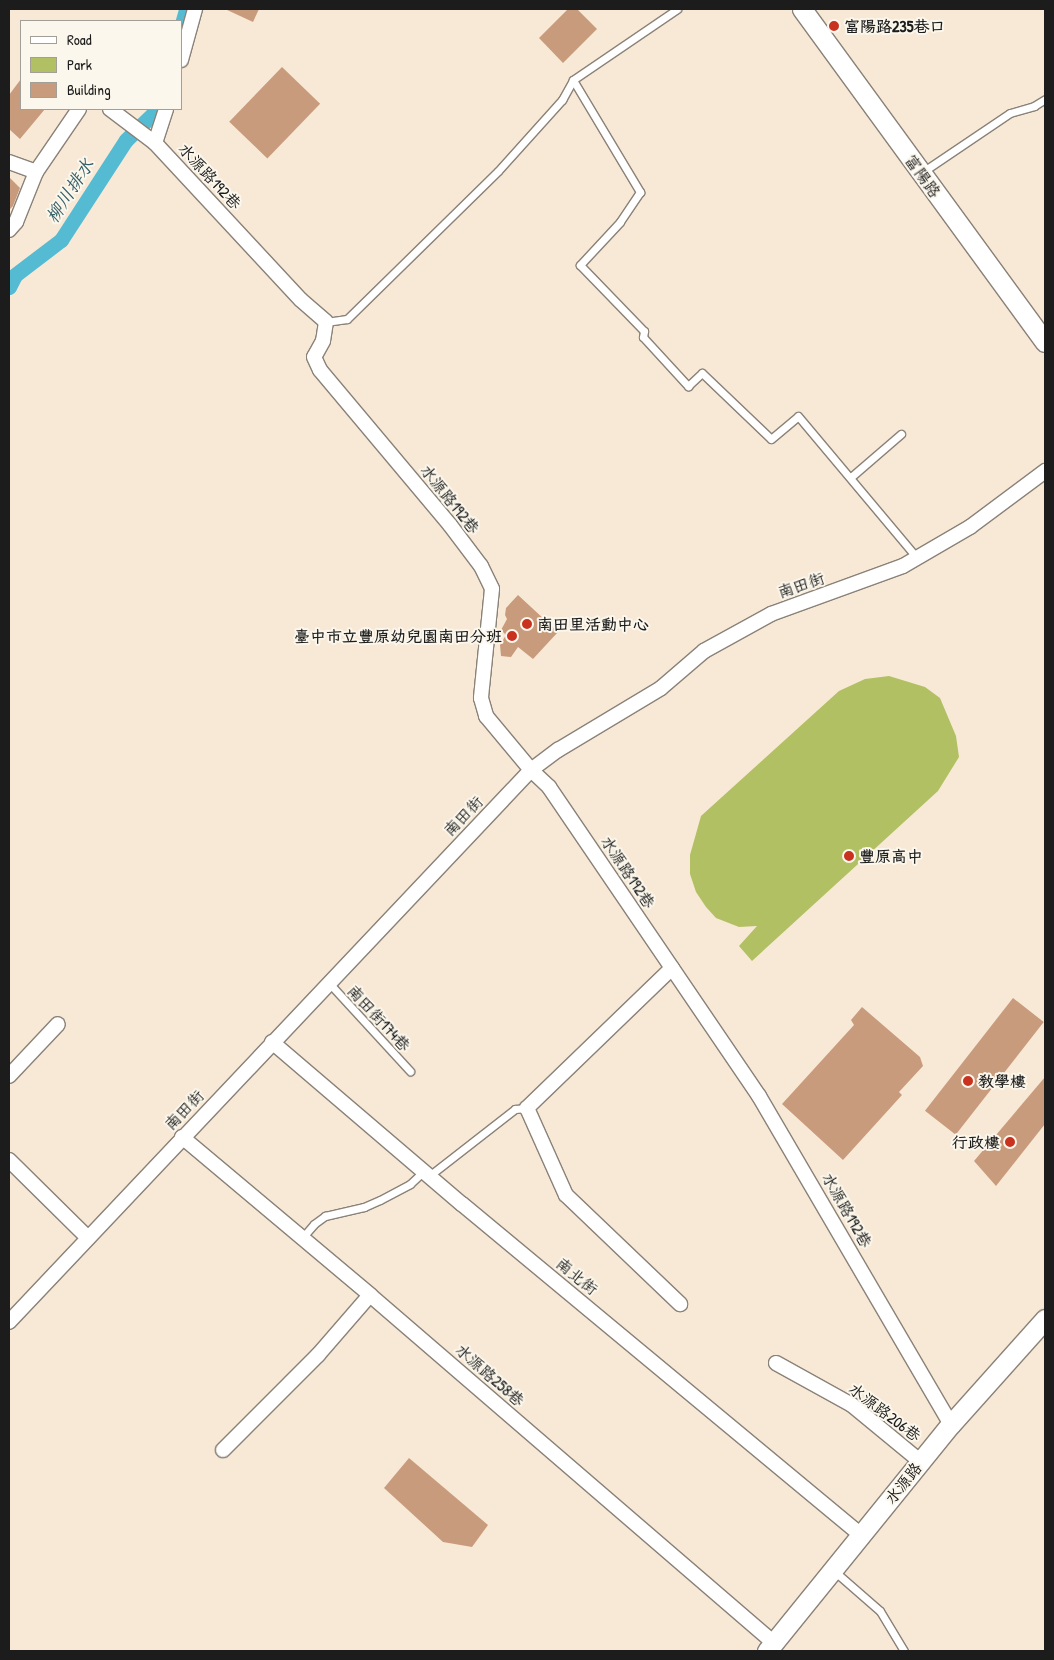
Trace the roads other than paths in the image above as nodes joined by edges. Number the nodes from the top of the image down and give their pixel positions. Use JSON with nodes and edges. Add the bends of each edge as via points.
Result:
{"nodes":[{"id":1,"x":195,"y":9,"type":"edge"},
{"id":2,"x":676,"y":9,"type":"edge"},
{"id":3,"x":802,"y":9,"type":"edge"},
{"id":4,"x":182,"y":56,"type":"edge"},
{"id":5,"x":573,"y":80,"type":"junction"},
{"id":6,"x":1045,"y":99,"type":"edge"},
{"id":7,"x":78,"y":110,"type":"edge"},
{"id":8,"x":111,"y":110,"type":"edge"},
{"id":9,"x":166,"y":110,"type":"edge"},
{"id":10,"x":155,"y":143,"type":"junction"},
{"id":11,"x":9,"y":162,"type":"edge"},
{"id":12,"x":36,"y":172,"type":"junction"},
{"id":13,"x":921,"y":173,"type":"junction"},
{"id":14,"x":9,"y":230,"type":"edge"},
{"id":15,"x":326,"y":322,"type":"junction"},
{"id":16,"x":1045,"y":342,"type":"edge"},
{"id":17,"x":901,"y":434,"type":"dead end"},
{"id":18,"x":1045,"y":471,"type":"edge"},
{"id":19,"x":850,"y":477,"type":"junction"},
{"id":20,"x":917,"y":558,"type":"junction"},
{"id":21,"x":531,"y":770,"type":"junction"},
{"id":22,"x":672,"y":968,"type":"junction"},
{"id":23,"x":328,"y":983,"type":"junction"},
{"id":24,"x":58,"y":1024,"type":"dead end"},
{"id":25,"x":272,"y":1042,"type":"junction"},
{"id":26,"x":410,"y":1071,"type":"dead end"},
{"id":27,"x":9,"y":1076,"type":"edge"},
{"id":28,"x":527,"y":1108,"type":"junction"},
{"id":29,"x":182,"y":1137,"type":"junction"},
{"id":30,"x":9,"y":1160,"type":"edge"},
{"id":31,"x":427,"y":1174,"type":"junction"},
{"id":32,"x":88,"y":1238,"type":"junction"},
{"id":33,"x":302,"y":1238,"type":"junction"},
{"id":34,"x":370,"y":1295,"type":"junction"},
{"id":35,"x":680,"y":1304,"type":"dead end"},
{"id":36,"x":1045,"y":1320,"type":"edge"},
{"id":37,"x":9,"y":1322,"type":"edge"},
{"id":38,"x":776,"y":1362,"type":"dead end"},
{"id":39,"x":951,"y":1424,"type":"junction"},
{"id":40,"x":223,"y":1450,"type":"dead end"},
{"id":41,"x":921,"y":1462,"type":"junction"},
{"id":42,"x":861,"y":1535,"type":"junction"},
{"id":43,"x":833,"y":1570,"type":"junction"},
{"id":44,"x":770,"y":1647,"type":"edge"},
{"id":45,"x":904,"y":1651,"type":"edge"}],
"edges":[{"from":1,"to":4,"type":"street"},
{"from":2,"to":5,"type":"lane"},
{"from":3,"to":13,"type":"street","name":"富陽路"},
{"from":5,"to":15,"type":"lane","via":[[562,100],[498,171],[347,319]]},
{"from":5,"to":19,"type":"lane","via":[[640,192],[620,222],[580,265],[644,331],[643,338],[688,386],[702,373],[771,439],[798,416]]},
{"from":6,"to":13,"type":"lane","via":[[1010,113]]},
{"from":7,"to":12,"type":"street"},
{"from":8,"to":10,"type":"street","name":"水源路192巷"},
{"from":9,"to":10,"type":"street"},
{"from":10,"to":15,"type":"street","name":"水源路192巷","via":[[301,300]]},
{"from":11,"to":12,"type":"street"},
{"from":12,"to":14,"type":"street","via":[[16,222]]},
{"from":13,"to":16,"type":"street","name":"富陽路"},
{"from":15,"to":21,"type":"street","name":"水源路192巷","via":[[323,341],[314,357],[320,370],[450,525],[481,566],[492,589],[481,698],[486,716]]},
{"from":17,"to":19,"type":"lane"},
{"from":18,"to":20,"type":"street","name":"南田街","via":[[970,526]]},
{"from":19,"to":20,"type":"lane"},
{"from":20,"to":21,"type":"street","name":"南田街","via":[[851,586],[771,614],[704,651],[662,688],[558,750]]},
{"from":21,"to":22,"type":"street","name":"水源路192巷","via":[[549,787]]},
{"from":21,"to":23,"type":"street","name":"南田街"},
{"from":22,"to":28,"type":"street"},
{"from":22,"to":39,"type":"street","name":"水源路192巷","via":[[759,1096]]},
{"from":23,"to":25,"type":"street","name":"南田街"},
{"from":23,"to":26,"type":"lane","name":"南田街174巷"},
{"from":24,"to":27,"type":"street"},
{"from":25,"to":29,"type":"street","name":"南田街"},
{"from":25,"to":31,"type":"street","name":"南北街"},
{"from":28,"to":31,"type":"lane","via":[[515,1109]]},
{"from":28,"to":35,"type":"street","via":[[566,1194]]},
{"from":29,"to":32,"type":"street","name":"南田街"},
{"from":29,"to":33,"type":"street","name":"水源路258巷"},
{"from":30,"to":32,"type":"street"},
{"from":31,"to":33,"type":"lane","via":[[364,1207],[325,1216]]},
{"from":31,"to":42,"type":"street","name":"南北街"},
{"from":32,"to":37,"type":"street","name":"南田街"},
{"from":33,"to":34,"type":"street","name":"水源路258巷"},
{"from":34,"to":40,"type":"street","via":[[318,1356]]},
{"from":34,"to":44,"type":"street","name":"水源路258巷"},
{"from":36,"to":39,"type":"street","name":"水源路"},
{"from":38,"to":41,"type":"street","name":"水源路206巷","via":[[852,1405]]},
{"from":39,"to":41,"type":"street","name":"水源路"},
{"from":41,"to":42,"type":"street","name":"水源路"},
{"from":42,"to":43,"type":"street","name":"水源路"},
{"from":43,"to":44,"type":"street","name":"水源路"},
{"from":43,"to":45,"type":"lane","via":[[880,1611]]}]}
